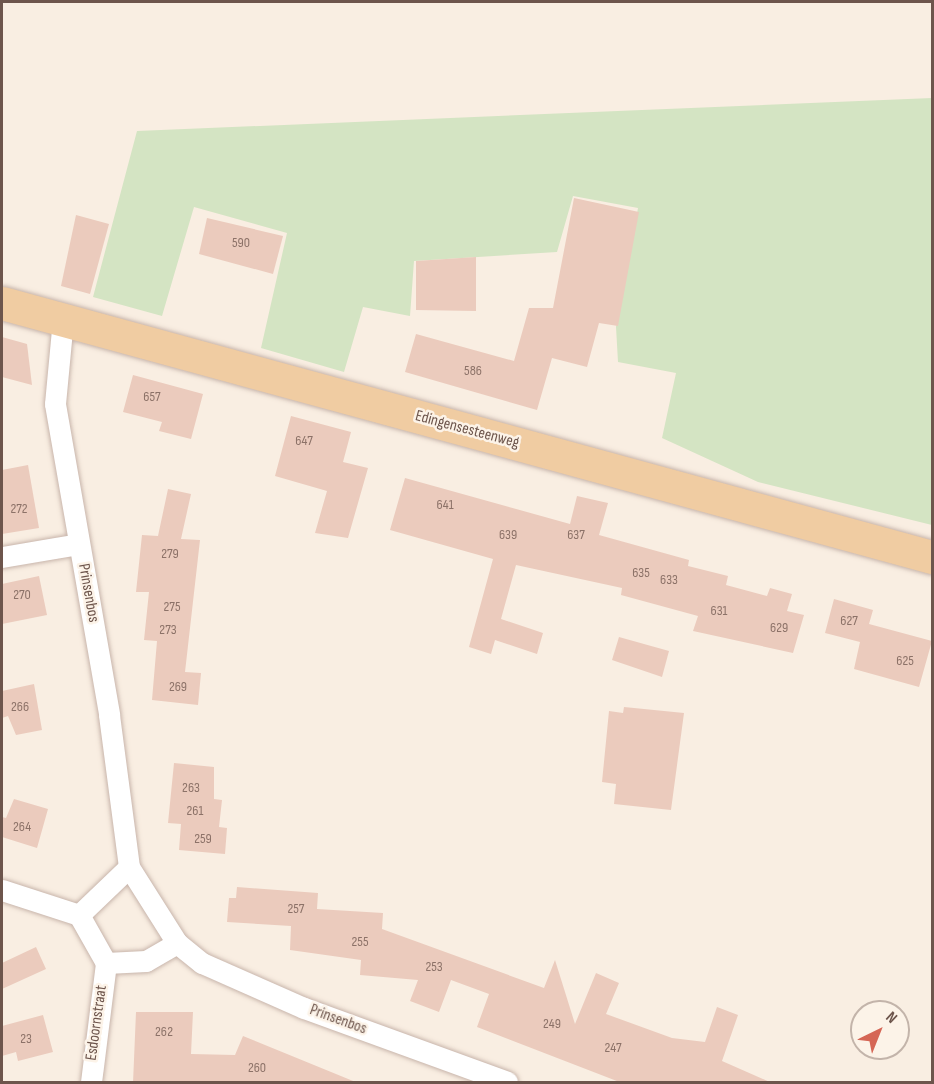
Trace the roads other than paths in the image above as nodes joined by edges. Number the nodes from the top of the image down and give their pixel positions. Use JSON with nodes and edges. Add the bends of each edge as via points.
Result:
{"nodes":[{"id":1,"x":2,"y":303,"type":"edge"},
{"id":2,"x":63,"y":320,"type":"junction"},
{"id":3,"x":79,"y":544,"type":"junction"},
{"id":4,"x":2,"y":557,"type":"edge"},
{"id":5,"x":933,"y":557,"type":"edge"},
{"id":6,"x":129,"y":867,"type":"junction"},
{"id":7,"x":2,"y":890,"type":"edge"},
{"id":8,"x":80,"y":915,"type":"junction"},
{"id":9,"x":177,"y":943,"type":"junction"},
{"id":10,"x":106,"y":963,"type":"junction"},
{"id":11,"x":91,"y":1083,"type":"edge"},
{"id":12,"x":507,"y":1083,"type":"edge"}],
"edges":[{"from":1,"to":2,"type":"main road","name":"Edingensesteenweg"},
{"from":2,"to":3,"type":"street","name":"Prinsenbos","via":[[55,404]]},
{"from":2,"to":5,"type":"main road","name":"Edingensesteenweg"},
{"from":3,"to":4,"type":"street"},
{"from":3,"to":6,"type":"street","name":"Prinsenbos"},
{"from":6,"to":8,"type":"street"},
{"from":6,"to":9,"type":"street","name":"Prinsenbos"},
{"from":7,"to":8,"type":"street"},
{"from":8,"to":10,"type":"street"},
{"from":9,"to":10,"type":"street","via":[[146,961]]},
{"from":9,"to":12,"type":"street","name":"Prinsenbos","via":[[202,963],[304,1008]]},
{"from":10,"to":11,"type":"street","name":"Esdoornstraat"}]}
